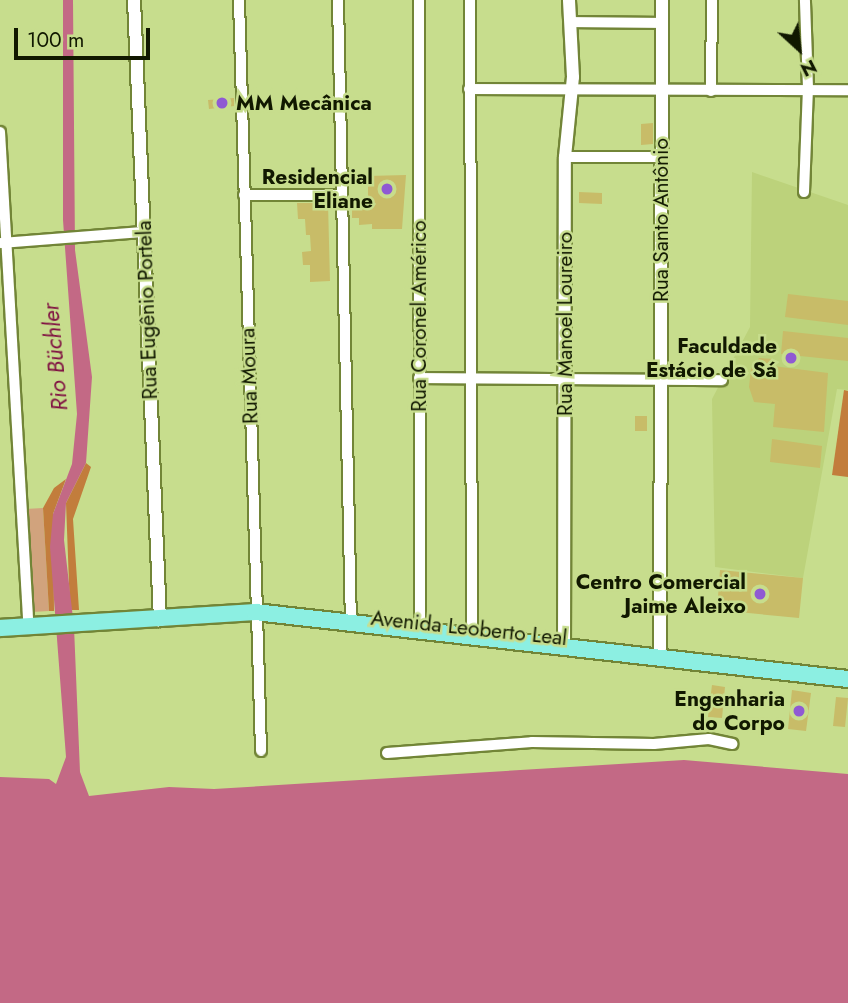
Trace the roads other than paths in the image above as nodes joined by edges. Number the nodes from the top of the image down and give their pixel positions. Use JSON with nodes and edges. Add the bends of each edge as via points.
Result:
{"nodes":[{"id":1,"x":134,"y":0,"type":"edge"},
{"id":2,"x":239,"y":0,"type":"edge"},
{"id":3,"x":338,"y":0,"type":"edge"},
{"id":4,"x":419,"y":0,"type":"edge"},
{"id":5,"x":470,"y":0,"type":"edge"},
{"id":6,"x":569,"y":0,"type":"edge"},
{"id":7,"x":662,"y":0,"type":"edge"},
{"id":8,"x":712,"y":0,"type":"edge"},
{"id":9,"x":805,"y":0,"type":"edge"},
{"id":10,"x":570,"y":22,"type":"junction"},
{"id":11,"x":662,"y":23,"type":"junction"},
{"id":12,"x":808,"y":88,"type":"junction"},
{"id":13,"x":469,"y":89,"type":"junction"},
{"id":14,"x":572,"y":90,"type":"junction"},
{"id":15,"x":662,"y":90,"type":"junction"},
{"id":16,"x":848,"y":90,"type":"edge"},
{"id":17,"x":711,"y":91,"type":"junction"},
{"id":18,"x":0,"y":132,"type":"edge"},
{"id":19,"x":565,"y":157,"type":"junction"},
{"id":20,"x":661,"y":157,"type":"junction"},
{"id":21,"x":803,"y":192,"type":"dead end"},
{"id":22,"x":244,"y":195,"type":"junction"},
{"id":23,"x":340,"y":195,"type":"junction"},
{"id":24,"x":144,"y":232,"type":"junction"},
{"id":25,"x":3,"y":243,"type":"edge"},
{"id":26,"x":419,"y":378,"type":"junction"},
{"id":27,"x":471,"y":378,"type":"junction"},
{"id":28,"x":565,"y":379,"type":"junction"},
{"id":29,"x":660,"y":379,"type":"junction"},
{"id":30,"x":722,"y":380,"type":"dead end"},
{"id":31,"x":255,"y":608,"type":"junction"},
{"id":32,"x":159,"y":615,"type":"junction"},
{"id":33,"x":350,"y":619,"type":"junction"},
{"id":34,"x":0,"y":628,"type":"edge"},
{"id":35,"x":29,"y":628,"type":"junction"},
{"id":36,"x":420,"y":628,"type":"junction"},
{"id":37,"x":472,"y":628,"type":"junction"},
{"id":38,"x":564,"y":643,"type":"junction"},
{"id":39,"x":660,"y":649,"type":"junction"},
{"id":40,"x":848,"y":670,"type":"edge"},
{"id":41,"x":848,"y":679,"type":"edge"},
{"id":42,"x":732,"y":744,"type":"dead end"},
{"id":43,"x":261,"y":751,"type":"dead end"},
{"id":44,"x":387,"y":753,"type":"dead end"}],
"edges":[{"from":1,"to":24,"type":"street","name":"Rua Eugênio Portela"},
{"from":2,"to":22,"type":"street","name":"Rua Moura"},
{"from":3,"to":23,"type":"street"},
{"from":4,"to":26,"type":"street","name":"Rua Coronel Américo"},
{"from":5,"to":13,"type":"street"},
{"from":6,"to":10,"type":"street","name":"Rua Manoel Loureiro"},
{"from":7,"to":11,"type":"street","name":"Rua Santo Antônio"},
{"from":8,"to":17,"type":"street"},
{"from":9,"to":12,"type":"street"},
{"from":10,"to":11,"type":"street"},
{"from":10,"to":14,"type":"street","name":"Rua Manoel Loureiro"},
{"from":11,"to":15,"type":"street","name":"Rua Santo Antônio"},
{"from":12,"to":16,"type":"street"},
{"from":12,"to":17,"type":"street"},
{"from":12,"to":21,"type":"street"},
{"from":13,"to":14,"type":"street"},
{"from":13,"to":27,"type":"street"},
{"from":14,"to":15,"type":"street"},
{"from":14,"to":19,"type":"street","name":"Rua Manoel Loureiro"},
{"from":15,"to":17,"type":"street"},
{"from":15,"to":20,"type":"street","name":"Rua Santo Antônio"},
{"from":18,"to":25,"type":"street"},
{"from":19,"to":20,"type":"street"},
{"from":19,"to":28,"type":"street","name":"Rua Manoel Loureiro"},
{"from":20,"to":29,"type":"street","name":"Rua Santo Antônio"},
{"from":22,"to":23,"type":"street"},
{"from":22,"to":31,"type":"street","name":"Rua Moura"},
{"from":23,"to":33,"type":"street"},
{"from":24,"to":25,"type":"street"},
{"from":24,"to":32,"type":"street","name":"Rua Eugênio Portela"},
{"from":25,"to":35,"type":"street"},
{"from":26,"to":27,"type":"street"},
{"from":26,"to":36,"type":"street","name":"Rua Coronel Américo"},
{"from":27,"to":28,"type":"street"},
{"from":27,"to":37,"type":"street"},
{"from":28,"to":29,"type":"street"},
{"from":28,"to":38,"type":"street","name":"Rua Manoel Loureiro"},
{"from":29,"to":30,"type":"street"},
{"from":29,"to":39,"type":"street","name":"Rua Santo Antônio"},
{"from":31,"to":32,"type":"main road","name":"Avenida Leoberto Leal"},
{"from":31,"to":33,"type":"main road","name":"Avenida Leoberto Leal"},
{"from":31,"to":43,"type":"street","name":"Rua Moura"},
{"from":32,"to":35,"type":"main road","name":"Avenida Leoberto Leal","via":[[99,616],[86,623]]},
{"from":33,"to":36,"type":"main road","name":"Avenida Leoberto Leal"},
{"from":34,"to":35,"type":"main road","name":"Avenida Leoberto Leal"},
{"from":36,"to":37,"type":"main road","name":"Avenida Leoberto Leal"},
{"from":36,"to":38,"type":"main road","name":"Avenida Leoberto Leal"},
{"from":37,"to":38,"type":"main road","name":"Avenida Leoberto Leal"},
{"from":38,"to":39,"type":"main road","name":"Avenida Leoberto Leal"},
{"from":38,"to":41,"type":"main road","name":"Avenida Leoberto Leal"},
{"from":39,"to":40,"type":"main road","name":"Avenida Leoberto Leal"},
{"from":42,"to":44,"type":"street","via":[[709,739],[654,744],[532,742]]}]}
